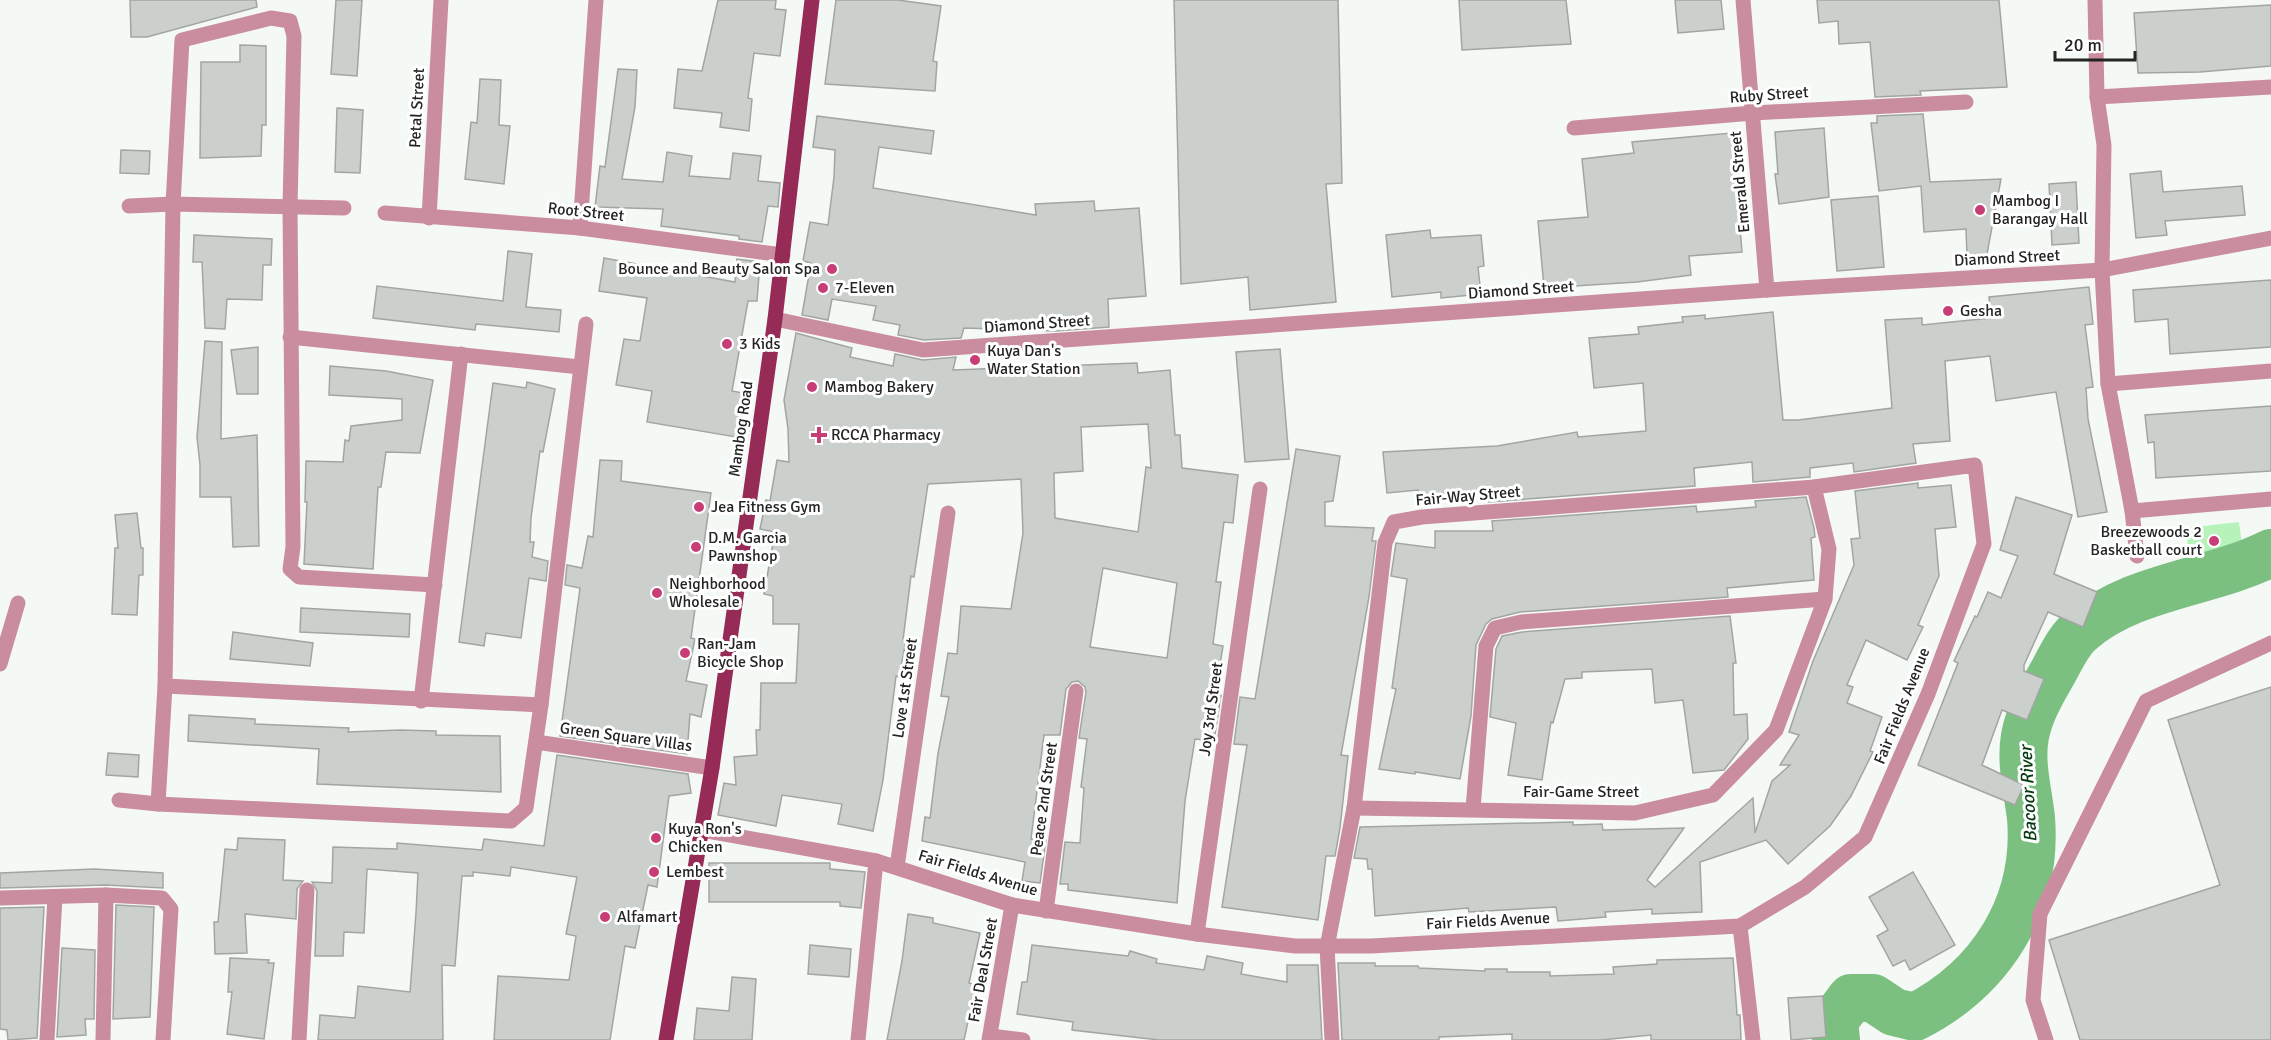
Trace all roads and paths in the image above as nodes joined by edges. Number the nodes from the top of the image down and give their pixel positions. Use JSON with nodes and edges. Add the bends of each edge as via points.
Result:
{"nodes":[{"id":1,"x":441,"y":0,"type":"edge"},
{"id":2,"x":596,"y":0,"type":"edge"},
{"id":3,"x":812,"y":0,"type":"edge"},
{"id":4,"x":1743,"y":0,"type":"edge"},
{"id":5,"x":2095,"y":0,"type":"edge"},
{"id":6,"x":2271,"y":87,"type":"edge"},
{"id":7,"x":2097,"y":97,"type":"junction"},
{"id":8,"x":1966,"y":102,"type":"dead end"},
{"id":9,"x":1753,"y":113,"type":"junction"},
{"id":10,"x":1574,"y":128,"type":"dead end"},
{"id":11,"x":173,"y":204,"type":"junction"},
{"id":12,"x":129,"y":206,"type":"dead end"},
{"id":13,"x":290,"y":206,"type":"junction"},
{"id":14,"x":344,"y":208,"type":"dead end"},
{"id":15,"x":385,"y":213,"type":"dead end"},
{"id":16,"x":429,"y":218,"type":"junction"},
{"id":17,"x":580,"y":228,"type":"junction"},
{"id":18,"x":2271,"y":238,"type":"edge"},
{"id":19,"x":783,"y":255,"type":"junction"},
{"id":20,"x":2102,"y":270,"type":"junction"},
{"id":21,"x":1767,"y":290,"type":"junction"},
{"id":22,"x":775,"y":319,"type":"junction"},
{"id":23,"x":586,"y":324,"type":"dead end"},
{"id":24,"x":290,"y":337,"type":"junction"},
{"id":25,"x":461,"y":354,"type":"junction"},
{"id":26,"x":580,"y":367,"type":"junction"},
{"id":27,"x":2271,"y":371,"type":"edge"},
{"id":28,"x":2108,"y":384,"type":"junction"},
{"id":29,"x":1975,"y":465,"type":"joint"},
{"id":30,"x":1814,"y":487,"type":"junction"},
{"id":31,"x":1260,"y":489,"type":"dead end"},
{"id":32,"x":2271,"y":499,"type":"edge"},
{"id":33,"x":2133,"y":511,"type":"junction"},
{"id":34,"x":948,"y":513,"type":"dead end"},
{"id":35,"x":2137,"y":556,"type":"dead end"},
{"id":36,"x":435,"y":585,"type":"junction"},
{"id":37,"x":1825,"y":599,"type":"junction"},
{"id":38,"x":18,"y":603,"type":"dead end"},
{"id":39,"x":2271,"y":643,"type":"edge"},
{"id":40,"x":0,"y":664,"type":"edge"},
{"id":41,"x":165,"y":686,"type":"junction"},
{"id":42,"x":1076,"y":691,"type":"dead end"},
{"id":43,"x":422,"y":701,"type":"junction"},
{"id":44,"x":541,"y":705,"type":"junction"},
{"id":45,"x":536,"y":742,"type":"junction"},
{"id":46,"x":712,"y":768,"type":"junction"},
{"id":47,"x":119,"y":800,"type":"dead end"},
{"id":48,"x":158,"y":804,"type":"junction"},
{"id":49,"x":1354,"y":808,"type":"junction"},
{"id":50,"x":1473,"y":809,"type":"junction"},
{"id":51,"x":702,"y":830,"type":"junction"},
{"id":52,"x":876,"y":861,"type":"junction"},
{"id":53,"x":897,"y":867,"type":"junction"},
{"id":54,"x":307,"y":890,"type":"dead end"},
{"id":55,"x":106,"y":895,"type":"junction"},
{"id":56,"x":54,"y":897,"type":"junction"},
{"id":57,"x":0,"y":898,"type":"edge"},
{"id":58,"x":1012,"y":905,"type":"junction"},
{"id":59,"x":1046,"y":911,"type":"junction"},
{"id":60,"x":1740,"y":926,"type":"junction"},
{"id":61,"x":1197,"y":934,"type":"junction"},
{"id":62,"x":1327,"y":947,"type":"junction"},
{"id":63,"x":990,"y":1038,"type":"edge"},
{"id":64,"x":47,"y":1040,"type":"edge"},
{"id":65,"x":103,"y":1040,"type":"edge"},
{"id":66,"x":163,"y":1040,"type":"edge"},
{"id":67,"x":299,"y":1040,"type":"edge"},
{"id":68,"x":666,"y":1040,"type":"edge"},
{"id":69,"x":858,"y":1040,"type":"edge"},
{"id":70,"x":1023,"y":1040,"type":"edge"},
{"id":71,"x":1332,"y":1040,"type":"edge"},
{"id":72,"x":1753,"y":1040,"type":"edge"},
{"id":73,"x":2046,"y":1040,"type":"edge"}],
"edges":[{"from":1,"to":16,"type":"street","name":"Petal Street"},
{"from":2,"to":17,"type":"street"},
{"from":3,"to":19,"type":"main road","name":"Mambog Road"},
{"from":4,"to":9,"type":"street","name":"Emerald Street"},
{"from":5,"to":7,"type":"street"},
{"from":6,"to":7,"type":"street"},
{"from":7,"to":20,"type":"street","via":[[2104,145]]},
{"from":8,"to":9,"type":"street","name":"Ruby Street"},
{"from":9,"to":10,"type":"street","name":"Ruby Street"},
{"from":9,"to":21,"type":"street","name":"Emerald Street"},
{"from":11,"to":12,"type":"street"},
{"from":11,"to":13,"type":"street"},
{"from":11,"to":13,"type":"street","via":[[182,40],[271,18],[290,21],[294,36]]},
{"from":11,"to":41,"type":"street"},
{"from":13,"to":14,"type":"street"},
{"from":13,"to":24,"type":"street"},
{"from":15,"to":16,"type":"street","name":"Root Street"},
{"from":16,"to":17,"type":"street","name":"Root Street"},
{"from":17,"to":19,"type":"street","name":"Root Street"},
{"from":18,"to":20,"type":"street","name":"Diamond Street"},
{"from":19,"to":22,"type":"main road","name":"Mambog Road"},
{"from":20,"to":21,"type":"street","name":"Diamond Street"},
{"from":20,"to":28,"type":"street"},
{"from":21,"to":22,"type":"street","name":"Diamond Street","via":[[923,351]]},
{"from":22,"to":46,"type":"main road","name":"Mambog Road"},
{"from":23,"to":26,"type":"street"},
{"from":24,"to":25,"type":"street"},
{"from":24,"to":36,"type":"street","via":[[290,569],[299,577]]},
{"from":25,"to":26,"type":"street"},
{"from":25,"to":36,"type":"street"},
{"from":26,"to":44,"type":"street"},
{"from":27,"to":28,"type":"street"},
{"from":28,"to":33,"type":"street"},
{"from":29,"to":30,"type":"street","name":"Fair-Way Street"},
{"from":29,"to":60,"type":"street","name":"Fair Fields Avenue","via":[[1984,544],[1928,694],[1865,837],[1805,887]]},
{"from":30,"to":37,"type":"street","name":"Fair-Game Street","via":[[1829,549]]},
{"from":30,"to":49,"type":"street","name":"Fair-Way Street","via":[[1394,522],[1385,543]]},
{"from":31,"to":61,"type":"street","name":"Joy 3rd Street"},
{"from":32,"to":33,"type":"street"},
{"from":33,"to":35,"type":"street"},
{"from":34,"to":53,"type":"street","name":"Love 1st Street"},
{"from":36,"to":43,"type":"street"},
{"from":37,"to":50,"type":"street","name":"Fair-Game Street","via":[[1776,730],[1713,795],[1635,813]]},
{"from":37,"to":50,"type":"street","via":[[1521,622],[1495,628],[1486,646]]},
{"from":38,"to":40,"type":"street"},
{"from":39,"to":73,"type":"street","via":[[2146,701],[2040,914],[2033,1000]]},
{"from":41,"to":43,"type":"street"},
{"from":41,"to":48,"type":"street"},
{"from":42,"to":59,"type":"street","name":"Peace 2nd Street"},
{"from":43,"to":44,"type":"street"},
{"from":44,"to":45,"type":"street"},
{"from":45,"to":46,"type":"street","name":"Green Square Villas"},
{"from":45,"to":48,"type":"street","via":[[526,808],[511,821]]},
{"from":46,"to":51,"type":"main road","name":"Mambog Road"},
{"from":47,"to":48,"type":"street"},
{"from":49,"to":50,"type":"street","name":"Fair-Game Street"},
{"from":49,"to":62,"type":"street","name":"Fair-Way Street"},
{"from":51,"to":52,"type":"street","name":"Fair Fields Avenue"},
{"from":51,"to":68,"type":"main road","name":"Mambog Road"},
{"from":52,"to":53,"type":"street","name":"Fair Fields Avenue"},
{"from":52,"to":69,"type":"street"},
{"from":53,"to":58,"type":"street","name":"Fair Fields Avenue"},
{"from":54,"to":67,"type":"street"},
{"from":55,"to":56,"type":"street"},
{"from":55,"to":65,"type":"street"},
{"from":55,"to":66,"type":"street","via":[[162,898],[171,909]]},
{"from":56,"to":57,"type":"street"},
{"from":56,"to":64,"type":"street"},
{"from":58,"to":59,"type":"street","name":"Fair Fields Avenue"},
{"from":58,"to":63,"type":"street","name":"Fair Deal Street"},
{"from":59,"to":61,"type":"street","name":"Fair Fields Avenue"},
{"from":60,"to":62,"type":"street","name":"Fair Fields Avenue"},
{"from":60,"to":72,"type":"street"},
{"from":61,"to":62,"type":"street","name":"Fair Fields Avenue"},
{"from":62,"to":71,"type":"street","name":"Fair-Way Street"},
{"from":63,"to":70,"type":"street"}]}
